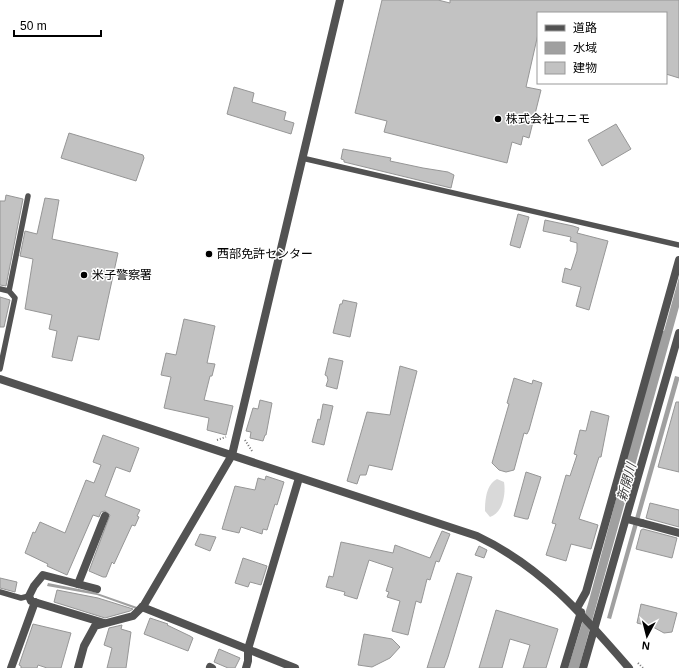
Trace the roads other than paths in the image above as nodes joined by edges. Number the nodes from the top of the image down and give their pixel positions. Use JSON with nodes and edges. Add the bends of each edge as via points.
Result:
{"nodes":[{"id":1,"x":340,"y":0,"type":"edge"},
{"id":2,"x":302,"y":158,"type":"junction"},
{"id":3,"x":28,"y":196,"type":"dead end"},
{"id":4,"x":679,"y":245,"type":"edge"},
{"id":5,"x":679,"y":260,"type":"edge"},
{"id":6,"x":0,"y":289,"type":"edge"},
{"id":7,"x":9,"y":291,"type":"junction"},
{"id":8,"x":679,"y":333,"type":"edge"},
{"id":9,"x":675,"y":364,"type":"edge"},
{"id":10,"x":0,"y":369,"type":"edge"},
{"id":11,"x":0,"y":379,"type":"edge"},
{"id":12,"x":232,"y":455,"type":"junction"},
{"id":13,"x":299,"y":478,"type":"junction"},
{"id":14,"x":105,"y":516,"type":"dead end"},
{"id":15,"x":627,"y":519,"type":"junction"},
{"id":16,"x":679,"y":533,"type":"edge"},
{"id":17,"x":78,"y":584,"type":"junction"},
{"id":18,"x":97,"y":589,"type":"dead end"},
{"id":19,"x":0,"y":592,"type":"edge"},
{"id":20,"x":29,"y":596,"type":"junction"},
{"id":21,"x":35,"y":602,"type":"junction"},
{"id":22,"x":142,"y":607,"type":"junction"},
{"id":23,"x":580,"y":612,"type":"junction"},
{"id":24,"x":105,"y":623,"type":"junction"},
{"id":25,"x":595,"y":629,"type":"junction"},
{"id":26,"x":248,"y":649,"type":"junction"},
{"id":27,"x":11,"y":668,"type":"edge"},
{"id":28,"x":78,"y":668,"type":"edge"},
{"id":29,"x":246,"y":668,"type":"edge"},
{"id":30,"x":295,"y":668,"type":"edge"},
{"id":31,"x":564,"y":668,"type":"edge"},
{"id":32,"x":583,"y":668,"type":"edge"},
{"id":33,"x":629,"y":668,"type":"edge"}],
"edges":[{"from":1,"to":2,"type":"street"},
{"from":2,"to":4,"type":"lane"},
{"from":2,"to":12,"type":"street"},
{"from":3,"to":7,"type":"lane"},
{"from":5,"to":23,"type":"street"},
{"from":6,"to":7,"type":"lane"},
{"from":7,"to":10,"type":"lane","via":[[15,298]]},
{"from":8,"to":9,"type":"street"},
{"from":9,"to":15,"type":"street"},
{"from":11,"to":12,"type":"street"},
{"from":12,"to":13,"type":"street"},
{"from":12,"to":22,"type":"street"},
{"from":13,"to":23,"type":"street","via":[[431,520],[495,545],[533,570]]},
{"from":13,"to":26,"type":"street"},
{"from":14,"to":17,"type":"street"},
{"from":15,"to":16,"type":"street","bridge":true},
{"from":15,"to":25,"type":"street"},
{"from":17,"to":18,"type":"street"},
{"from":17,"to":20,"type":"street","via":[[43,576]]},
{"from":19,"to":20,"type":"lane","via":[[21,598]]},
{"from":20,"to":21,"type":"street","via":[[31,601]]},
{"from":21,"to":24,"type":"street"},
{"from":21,"to":27,"type":"street"},
{"from":22,"to":24,"type":"street","via":[[133,616]]},
{"from":22,"to":26,"type":"street"},
{"from":23,"to":25,"type":"street"},
{"from":23,"to":31,"type":"street"},
{"from":24,"to":28,"type":"street","via":[[95,626],[84,646]]},
{"from":25,"to":32,"type":"street"},
{"from":25,"to":33,"type":"street"},
{"from":26,"to":29,"type":"street"},
{"from":26,"to":30,"type":"street"}]}
